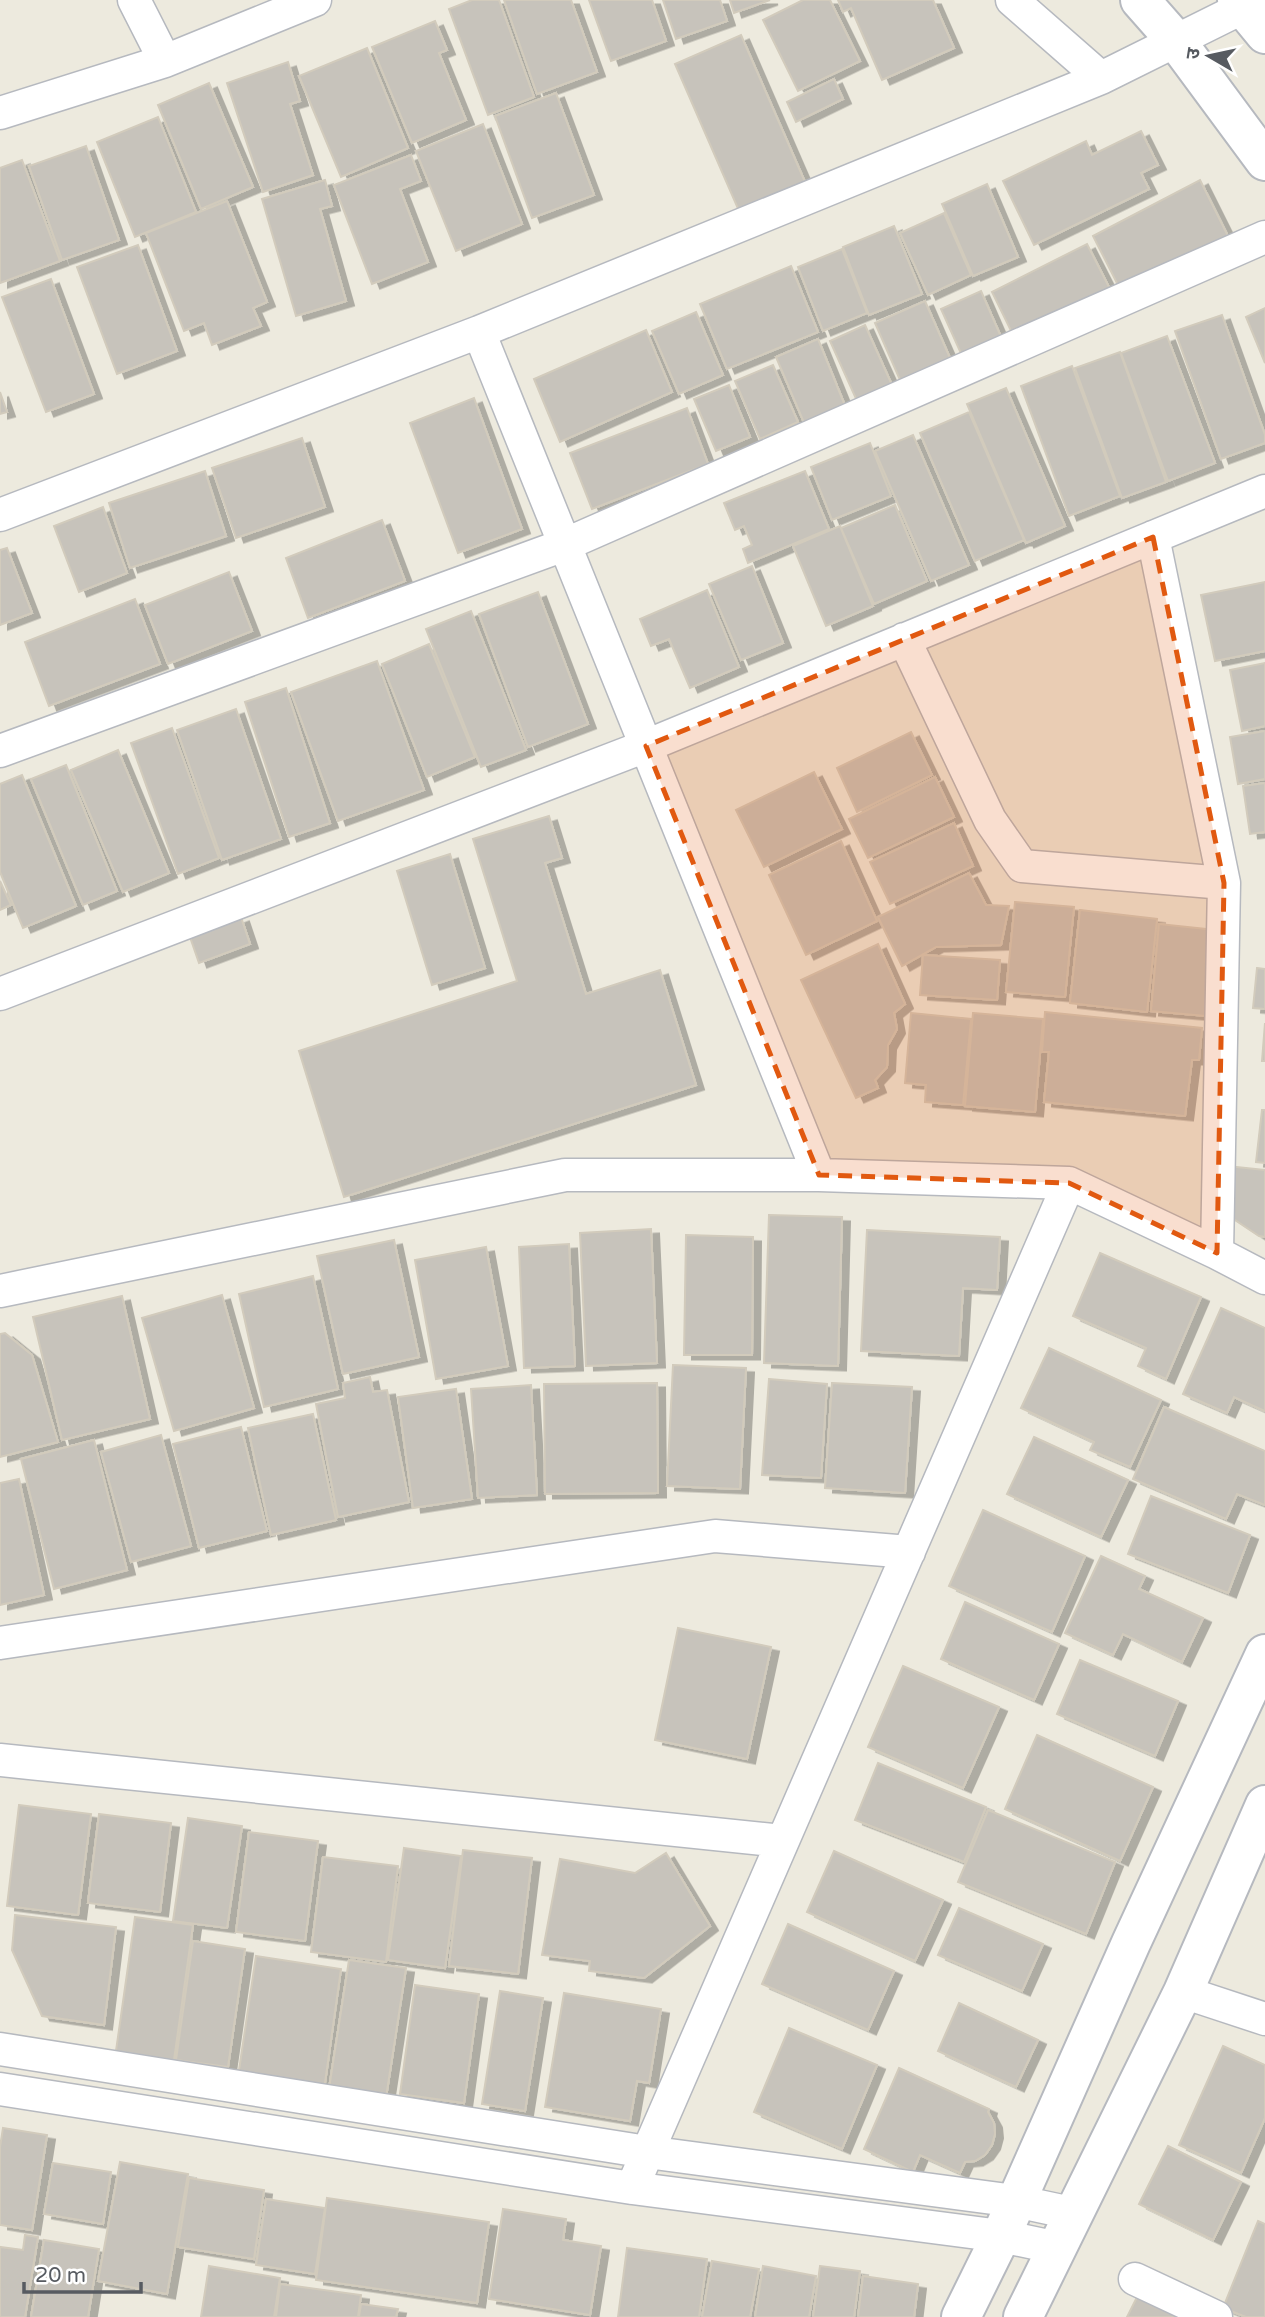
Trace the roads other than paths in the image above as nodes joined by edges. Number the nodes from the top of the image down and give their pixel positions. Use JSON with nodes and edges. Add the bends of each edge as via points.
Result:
{"nodes":[{"id":1,"x":134,"y":0,"type":"edge"},
{"id":2,"x":315,"y":0,"type":"edge"},
{"id":3,"x":1012,"y":0,"type":"edge"},
{"id":4,"x":1140,"y":0,"type":"edge"},
{"id":5,"x":1251,"y":11,"type":"edge"},
{"id":6,"x":1177,"y":42,"type":"junction"},
{"id":7,"x":165,"y":61,"type":"junction"},
{"id":8,"x":1101,"y":78,"type":"junction"},
{"id":9,"x":0,"y":113,"type":"edge"},
{"id":10,"x":1265,"y":161,"type":"edge"},
{"id":11,"x":1265,"y":237,"type":"edge"},
{"id":12,"x":479,"y":332,"type":"junction"},
{"id":13,"x":1265,"y":491,"type":"edge"},
{"id":14,"x":0,"y":515,"type":"edge"},
{"id":15,"x":1153,"y":537,"type":"junction"},
{"id":16,"x":564,"y":545,"type":"junction"},
{"id":17,"x":904,"y":639,"type":"junction"},
{"id":18,"x":646,"y":746,"type":"junction"},
{"id":19,"x":0,"y":751,"type":"edge"},
{"id":20,"x":1224,"y":883,"type":"junction"},
{"id":21,"x":0,"y":994,"type":"edge"},
{"id":22,"x":819,"y":1175,"type":"junction"},
{"id":23,"x":1069,"y":1183,"type":"junction"},
{"id":24,"x":1217,"y":1252,"type":"junction"},
{"id":25,"x":1265,"y":1278,"type":"edge"},
{"id":26,"x":0,"y":1291,"type":"edge"},
{"id":27,"x":908,"y":1552,"type":"junction"},
{"id":28,"x":0,"y":1643,"type":"edge"},
{"id":29,"x":1265,"y":1654,"type":"edge"},
{"id":30,"x":0,"y":1760,"type":"edge"},
{"id":31,"x":1265,"y":1805,"type":"edge"},
{"id":32,"x":782,"y":1841,"type":"junction"},
{"id":33,"x":1184,"y":1992,"type":"junction"},
{"id":34,"x":1265,"y":2019,"type":"edge"},
{"id":35,"x":0,"y":2049,"type":"edge"},
{"id":36,"x":0,"y":2089,"type":"edge"},
{"id":37,"x":647,"y":2152,"type":"junction"},
{"id":38,"x":632,"y":2188,"type":"junction"},
{"id":39,"x":1015,"y":2201,"type":"junction"},
{"id":40,"x":1076,"y":2214,"type":"junction"},
{"id":41,"x":1001,"y":2236,"type":"junction"},
{"id":42,"x":1058,"y":2248,"type":"junction"},
{"id":43,"x":1135,"y":2279,"type":"dead end"},
{"id":44,"x":961,"y":2317,"type":"edge"},
{"id":45,"x":1023,"y":2317,"type":"edge"},
{"id":46,"x":1216,"y":2317,"type":"edge"}],
"edges":[{"from":1,"to":7,"type":"street"},
{"from":2,"to":7,"type":"street"},
{"from":3,"to":8,"type":"street"},
{"from":4,"to":6,"type":"street"},
{"from":5,"to":6,"type":"street"},
{"from":6,"to":8,"type":"street"},
{"from":6,"to":10,"type":"street"},
{"from":7,"to":9,"type":"street"},
{"from":8,"to":12,"type":"street"},
{"from":11,"to":16,"type":"street"},
{"from":12,"to":14,"type":"street"},
{"from":12,"to":16,"type":"street"},
{"from":13,"to":15,"type":"street"},
{"from":15,"to":17,"type":"street"},
{"from":15,"to":20,"type":"street"},
{"from":16,"to":18,"type":"street"},
{"from":16,"to":19,"type":"street"},
{"from":17,"to":18,"type":"street"},
{"from":17,"to":20,"type":"street","via":[[990,820],[1022,866]]},
{"from":18,"to":21,"type":"street"},
{"from":18,"to":22,"type":"street"},
{"from":20,"to":24,"type":"street"},
{"from":22,"to":23,"type":"street"},
{"from":22,"to":26,"type":"street","via":[[565,1175]]},
{"from":23,"to":24,"type":"street"},
{"from":23,"to":27,"type":"street"},
{"from":24,"to":25,"type":"street"},
{"from":27,"to":28,"type":"street","via":[[715,1536]]},
{"from":27,"to":32,"type":"street"},
{"from":29,"to":39,"type":"street"},
{"from":30,"to":32,"type":"street"},
{"from":31,"to":33,"type":"street"},
{"from":32,"to":37,"type":"street"},
{"from":33,"to":34,"type":"street"},
{"from":33,"to":40,"type":"street"},
{"from":35,"to":37,"type":"street"},
{"from":36,"to":38,"type":"street"},
{"from":37,"to":38,"type":"street"},
{"from":37,"to":39,"type":"street"},
{"from":38,"to":41,"type":"street"},
{"from":39,"to":40,"type":"street"},
{"from":39,"to":41,"type":"street"},
{"from":40,"to":42,"type":"street"},
{"from":41,"to":42,"type":"street"},
{"from":41,"to":44,"type":"street"},
{"from":42,"to":45,"type":"street"},
{"from":43,"to":46,"type":"street"}]}
